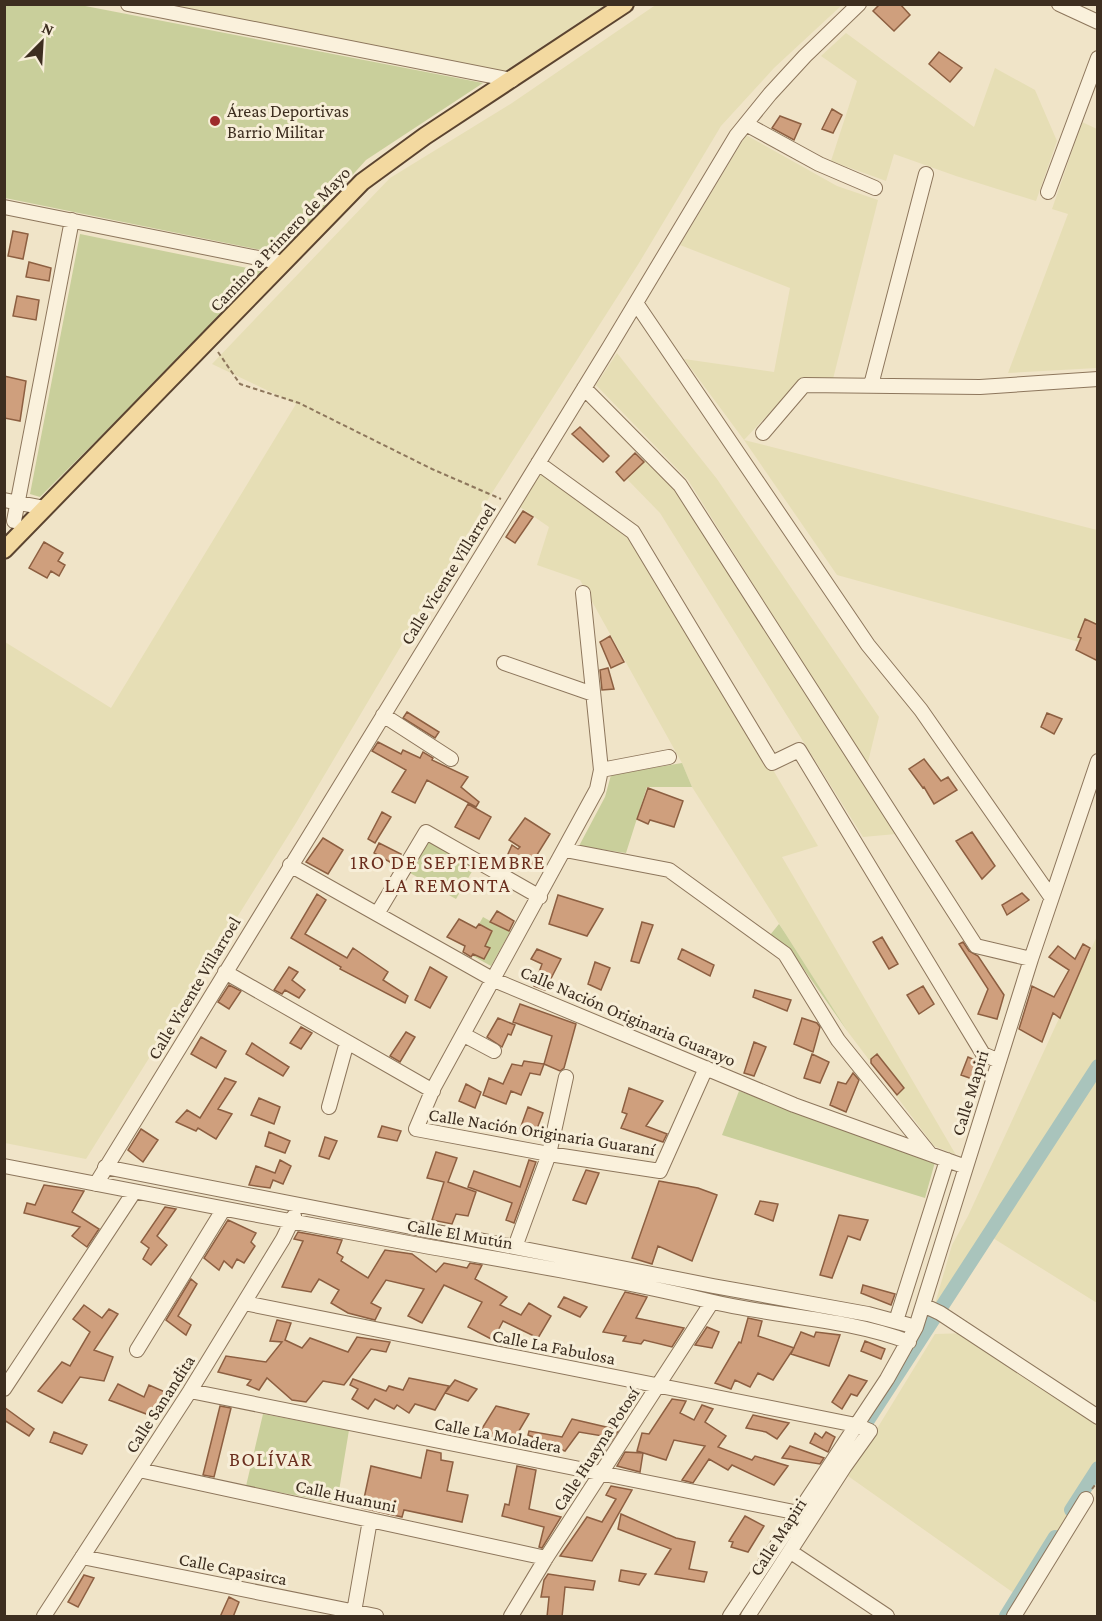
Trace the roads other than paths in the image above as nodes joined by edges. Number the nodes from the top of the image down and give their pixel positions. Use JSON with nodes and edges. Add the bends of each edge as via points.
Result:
{"nodes":[{"id":1,"x":128,"y":4,"type":"edge"},
{"id":2,"x":625,"y":4,"type":"edge"},
{"id":3,"x":859,"y":4,"type":"edge"},
{"id":4,"x":1059,"y":4,"type":"edge"},
{"id":5,"x":1098,"y":22,"type":"edge"},
{"id":6,"x":1098,"y":58,"type":"edge"},
{"id":7,"x":512,"y":80,"type":"junction"},
{"id":8,"x":746,"y":124,"type":"junction"},
{"id":9,"x":926,"y":174,"type":"dead end"},
{"id":10,"x":875,"y":188,"type":"dead end"},
{"id":11,"x":1048,"y":192,"type":"dead end"},
{"id":12,"x":4,"y":207,"type":"edge"},
{"id":13,"x":72,"y":220,"type":"junction"},
{"id":14,"x":283,"y":263,"type":"junction"},
{"id":15,"x":636,"y":303,"type":"junction"},
{"id":16,"x":1098,"y":379,"type":"edge"},
{"id":17,"x":871,"y":385,"type":"junction"},
{"id":18,"x":584,"y":388,"type":"junction"},
{"id":19,"x":763,"y":433,"type":"dead end"},
{"id":20,"x":538,"y":463,"type":"junction"},
{"id":21,"x":11,"y":502,"type":"edge"},
{"id":22,"x":45,"y":508,"type":"junction"},
{"id":23,"x":14,"y":523,"type":"edge"},
{"id":24,"x":4,"y":550,"type":"edge"},
{"id":25,"x":583,"y":593,"type":"dead end"},
{"id":26,"x":504,"y":663,"type":"dead end"},
{"id":27,"x":593,"y":694,"type":"junction"},
{"id":28,"x":382,"y":715,"type":"junction"},
{"id":29,"x":669,"y":757,"type":"dead end"},
{"id":30,"x":450,"y":759,"type":"dead end"},
{"id":31,"x":1098,"y":760,"type":"edge"},
{"id":32,"x":601,"y":770,"type":"junction"},
{"id":33,"x":565,"y":850,"type":"junction"},
{"id":34,"x":290,"y":865,"type":"junction"},
{"id":35,"x":540,"y":897,"type":"junction"},
{"id":36,"x":1051,"y":897,"type":"junction"},
{"id":37,"x":377,"y":914,"type":"junction"},
{"id":38,"x":1030,"y":959,"type":"junction"},
{"id":39,"x":225,"y":972,"type":"junction"},
{"id":40,"x":494,"y":980,"type":"junction"},
{"id":41,"x":464,"y":1035,"type":"junction"},
{"id":42,"x":347,"y":1042,"type":"junction"},
{"id":43,"x":494,"y":1051,"type":"dead end"},
{"id":44,"x":999,"y":1061,"type":"junction"},
{"id":45,"x":706,"y":1068,"type":"junction"},
{"id":46,"x":566,"y":1077,"type":"dead end"},
{"id":47,"x":433,"y":1091,"type":"junction"},
{"id":48,"x":329,"y":1107,"type":"dead end"},
{"id":49,"x":549,"y":1154,"type":"junction"},
{"id":50,"x":931,"y":1155,"type":"junction"},
{"id":51,"x":947,"y":1160,"type":"junction"},
{"id":52,"x":105,"y":1167,"type":"junction"},
{"id":53,"x":966,"y":1167,"type":"junction"},
{"id":54,"x":6,"y":1168,"type":"edge"},
{"id":55,"x":96,"y":1184,"type":"junction"},
{"id":56,"x":134,"y":1192,"type":"junction"},
{"id":57,"x":299,"y":1206,"type":"junction"},
{"id":58,"x":223,"y":1210,"type":"junction"},
{"id":59,"x":291,"y":1222,"type":"junction"},
{"id":60,"x":515,"y":1247,"type":"junction"},
{"id":61,"x":712,"y":1302,"type":"junction"},
{"id":62,"x":244,"y":1303,"type":"junction"},
{"id":63,"x":923,"y":1305,"type":"junction"},
{"id":64,"x":896,"y":1321,"type":"junction"},
{"id":65,"x":916,"y":1327,"type":"junction"},
{"id":66,"x":909,"y":1342,"type":"junction"},
{"id":67,"x":137,"y":1350,"type":"dead end"},
{"id":68,"x":658,"y":1386,"type":"junction"},
{"id":69,"x":4,"y":1389,"type":"edge"},
{"id":70,"x":190,"y":1391,"type":"junction"},
{"id":71,"x":1098,"y":1417,"type":"edge"},
{"id":72,"x":856,"y":1425,"type":"junction"},
{"id":73,"x":139,"y":1470,"type":"junction"},
{"id":74,"x":600,"y":1474,"type":"junction"},
{"id":75,"x":1086,"y":1500,"type":"dead end"},
{"id":76,"x":799,"y":1513,"type":"junction"},
{"id":77,"x":370,"y":1520,"type":"junction"},
{"id":78,"x":791,"y":1552,"type":"junction"},
{"id":79,"x":82,"y":1557,"type":"junction"},
{"id":80,"x":546,"y":1558,"type":"junction"},
{"id":81,"x":354,"y":1612,"type":"junction"},
{"id":82,"x":49,"y":1615,"type":"edge"},
{"id":83,"x":376,"y":1617,"type":"edge"},
{"id":84,"x":511,"y":1617,"type":"edge"},
{"id":85,"x":730,"y":1617,"type":"edge"},
{"id":86,"x":748,"y":1617,"type":"edge"},
{"id":87,"x":887,"y":1617,"type":"edge"},
{"id":88,"x":1014,"y":1617,"type":"edge"}],
"edges":[{"from":1,"to":7,"type":"street"},
{"from":2,"to":7,"type":"main road","name":"Camino a Primero de Mayo"},
{"from":3,"to":8,"type":"street","name":"Calle Vicente Villarroel","via":[[770,94]]},
{"from":4,"to":5,"type":"street"},
{"from":6,"to":11,"type":"street"},
{"from":7,"to":14,"type":"main road","name":"Camino a Primero de Mayo","via":[[362,182]]},
{"from":8,"to":10,"type":"street","via":[[819,164]]},
{"from":8,"to":15,"type":"street","name":"Calle Vicente Villarroel"},
{"from":9,"to":17,"type":"street"},
{"from":12,"to":13,"type":"street"},
{"from":13,"to":14,"type":"street"},
{"from":13,"to":21,"type":"street"},
{"from":14,"to":22,"type":"main road","name":"Camino a Primero de Mayo"},
{"from":15,"to":18,"type":"street","name":"Calle Vicente Villarroel"},
{"from":15,"to":36,"type":"street","via":[[868,645],[921,710]]},
{"from":16,"to":17,"type":"street","via":[[980,387]]},
{"from":17,"to":19,"type":"street","via":[[804,385]]},
{"from":18,"to":20,"type":"street","name":"Calle Vicente Villarroel"},
{"from":18,"to":38,"type":"street","via":[[680,485],[976,946]]},
{"from":20,"to":28,"type":"street","name":"Calle Vicente Villarroel"},
{"from":20,"to":44,"type":"street","via":[[633,532],[772,763],[799,750],[983,1054]]},
{"from":21,"to":22,"type":"street"},
{"from":21,"to":23,"type":"street"},
{"from":22,"to":23,"type":"main road","name":"Camino a Primero de Mayo"},
{"from":23,"to":24,"type":"main road","name":"Camino a Primero de Mayo"},
{"from":25,"to":27,"type":"street"},
{"from":26,"to":27,"type":"street"},
{"from":27,"to":32,"type":"street"},
{"from":28,"to":30,"type":"street"},
{"from":28,"to":34,"type":"street","name":"Calle Vicente Villarroel"},
{"from":29,"to":32,"type":"street"},
{"from":31,"to":36,"type":"street","name":"Calle Mapiri"},
{"from":32,"to":33,"type":"street","via":[[597,789]]},
{"from":33,"to":35,"type":"street"},
{"from":33,"to":50,"type":"street","via":[[669,870],[785,954],[838,1040]]},
{"from":34,"to":37,"type":"street","name":"Calle Nación Originaria Guarayo"},
{"from":34,"to":39,"type":"street","name":"Calle Vicente Villarroel"},
{"from":35,"to":37,"type":"street","via":[[426,832]]},
{"from":35,"to":40,"type":"street"},
{"from":36,"to":38,"type":"street","name":"Calle Mapiri"},
{"from":37,"to":40,"type":"street","name":"Calle Nación Originaria Guarayo"},
{"from":38,"to":44,"type":"street","name":"Calle Mapiri"},
{"from":39,"to":42,"type":"street","name":"Calle Nación Originaria Guaraní"},
{"from":39,"to":52,"type":"street","name":"Calle Vicente Villarroel"},
{"from":40,"to":41,"type":"street"},
{"from":40,"to":45,"type":"street","name":"Calle Nación Originaria Guarayo"},
{"from":41,"to":43,"type":"street"},
{"from":41,"to":47,"type":"street"},
{"from":42,"to":47,"type":"street","name":"Calle Nación Originaria Guaraní"},
{"from":42,"to":48,"type":"street"},
{"from":44,"to":53,"type":"street","name":"Calle Mapiri"},
{"from":45,"to":49,"type":"street","name":"Calle Nación Originaria Guaraní","via":[[660,1171]]},
{"from":45,"to":50,"type":"street","name":"Calle Nación Originaria Guarayo"},
{"from":46,"to":49,"type":"street"},
{"from":47,"to":49,"type":"street","name":"Calle Nación Originaria Guaraní","via":[[416,1130]]},
{"from":49,"to":60,"type":"street"},
{"from":50,"to":51,"type":"street","name":"Calle Nación Originaria Guarayo"},
{"from":51,"to":53,"type":"street","name":"Calle Nación Originaria Guarayo"},
{"from":51,"to":64,"type":"street"},
{"from":52,"to":55,"type":"street","name":"Calle Vicente Villarroel"},
{"from":52,"to":57,"type":"street","name":"Calle El Mutún"},
{"from":53,"to":63,"type":"street","name":"Calle Mapiri"},
{"from":54,"to":55,"type":"street","name":"Calle El Mutún"},
{"from":55,"to":56,"type":"street","name":"Calle El Mutún"},
{"from":56,"to":58,"type":"street","name":"Calle El Mutún"},
{"from":56,"to":69,"type":"street"},
{"from":57,"to":59,"type":"street","name":"Calle Sanandita"},
{"from":57,"to":60,"type":"street","name":"Calle El Mutún"},
{"from":58,"to":59,"type":"street","name":"Calle El Mutún"},
{"from":58,"to":67,"type":"street"},
{"from":59,"to":61,"type":"street","name":"Calle El Mutún"},
{"from":59,"to":62,"type":"street","name":"Calle Sanandita"},
{"from":60,"to":64,"type":"street","name":"Calle El Mutún"},
{"from":61,"to":66,"type":"street","name":"Calle El Mutún","via":[[850,1326]]},
{"from":61,"to":68,"type":"street","name":"Calle Huayna Potosí"},
{"from":62,"to":68,"type":"street","name":"Calle La Fabulosa"},
{"from":62,"to":70,"type":"street","name":"Calle Sanandita"},
{"from":63,"to":65,"type":"street","name":"Calle Mapiri"},
{"from":63,"to":71,"type":"street"},
{"from":64,"to":65,"type":"street","name":"Calle El Mutún"},
{"from":65,"to":66,"type":"street","name":"Calle Mapiri"},
{"from":66,"to":72,"type":"street","name":"Calle Mapiri"},
{"from":68,"to":72,"type":"street","name":"Calle La Fabulosa"},
{"from":68,"to":74,"type":"street","name":"Calle Huayna Potosí"},
{"from":70,"to":73,"type":"street","name":"Calle Sanandita"},
{"from":70,"to":74,"type":"street","name":"Calle La Moladera"},
{"from":72,"to":76,"type":"street","name":"Calle Mapiri"},
{"from":72,"to":78,"type":"street","name":"Calle Mapiri","via":[[870,1431]]},
{"from":73,"to":77,"type":"street","name":"Calle Huanuni"},
{"from":73,"to":79,"type":"street","name":"Calle Sanandita"},
{"from":74,"to":76,"type":"street","name":"Calle La Moladera"},
{"from":74,"to":80,"type":"street","name":"Calle Huayna Potosí"},
{"from":75,"to":88,"type":"street"},
{"from":76,"to":85,"type":"street","name":"Calle Mapiri"},
{"from":77,"to":80,"type":"street","name":"Calle Huanuni"},
{"from":77,"to":81,"type":"street"},
{"from":78,"to":86,"type":"street","name":"Calle Mapiri"},
{"from":78,"to":87,"type":"street"},
{"from":79,"to":81,"type":"street","name":"Calle Capasirca"},
{"from":79,"to":82,"type":"street","name":"Calle Sanandita"},
{"from":80,"to":84,"type":"street","name":"Calle Huayna Potosí"},
{"from":81,"to":83,"type":"street","name":"Calle Capasirca"}]}
